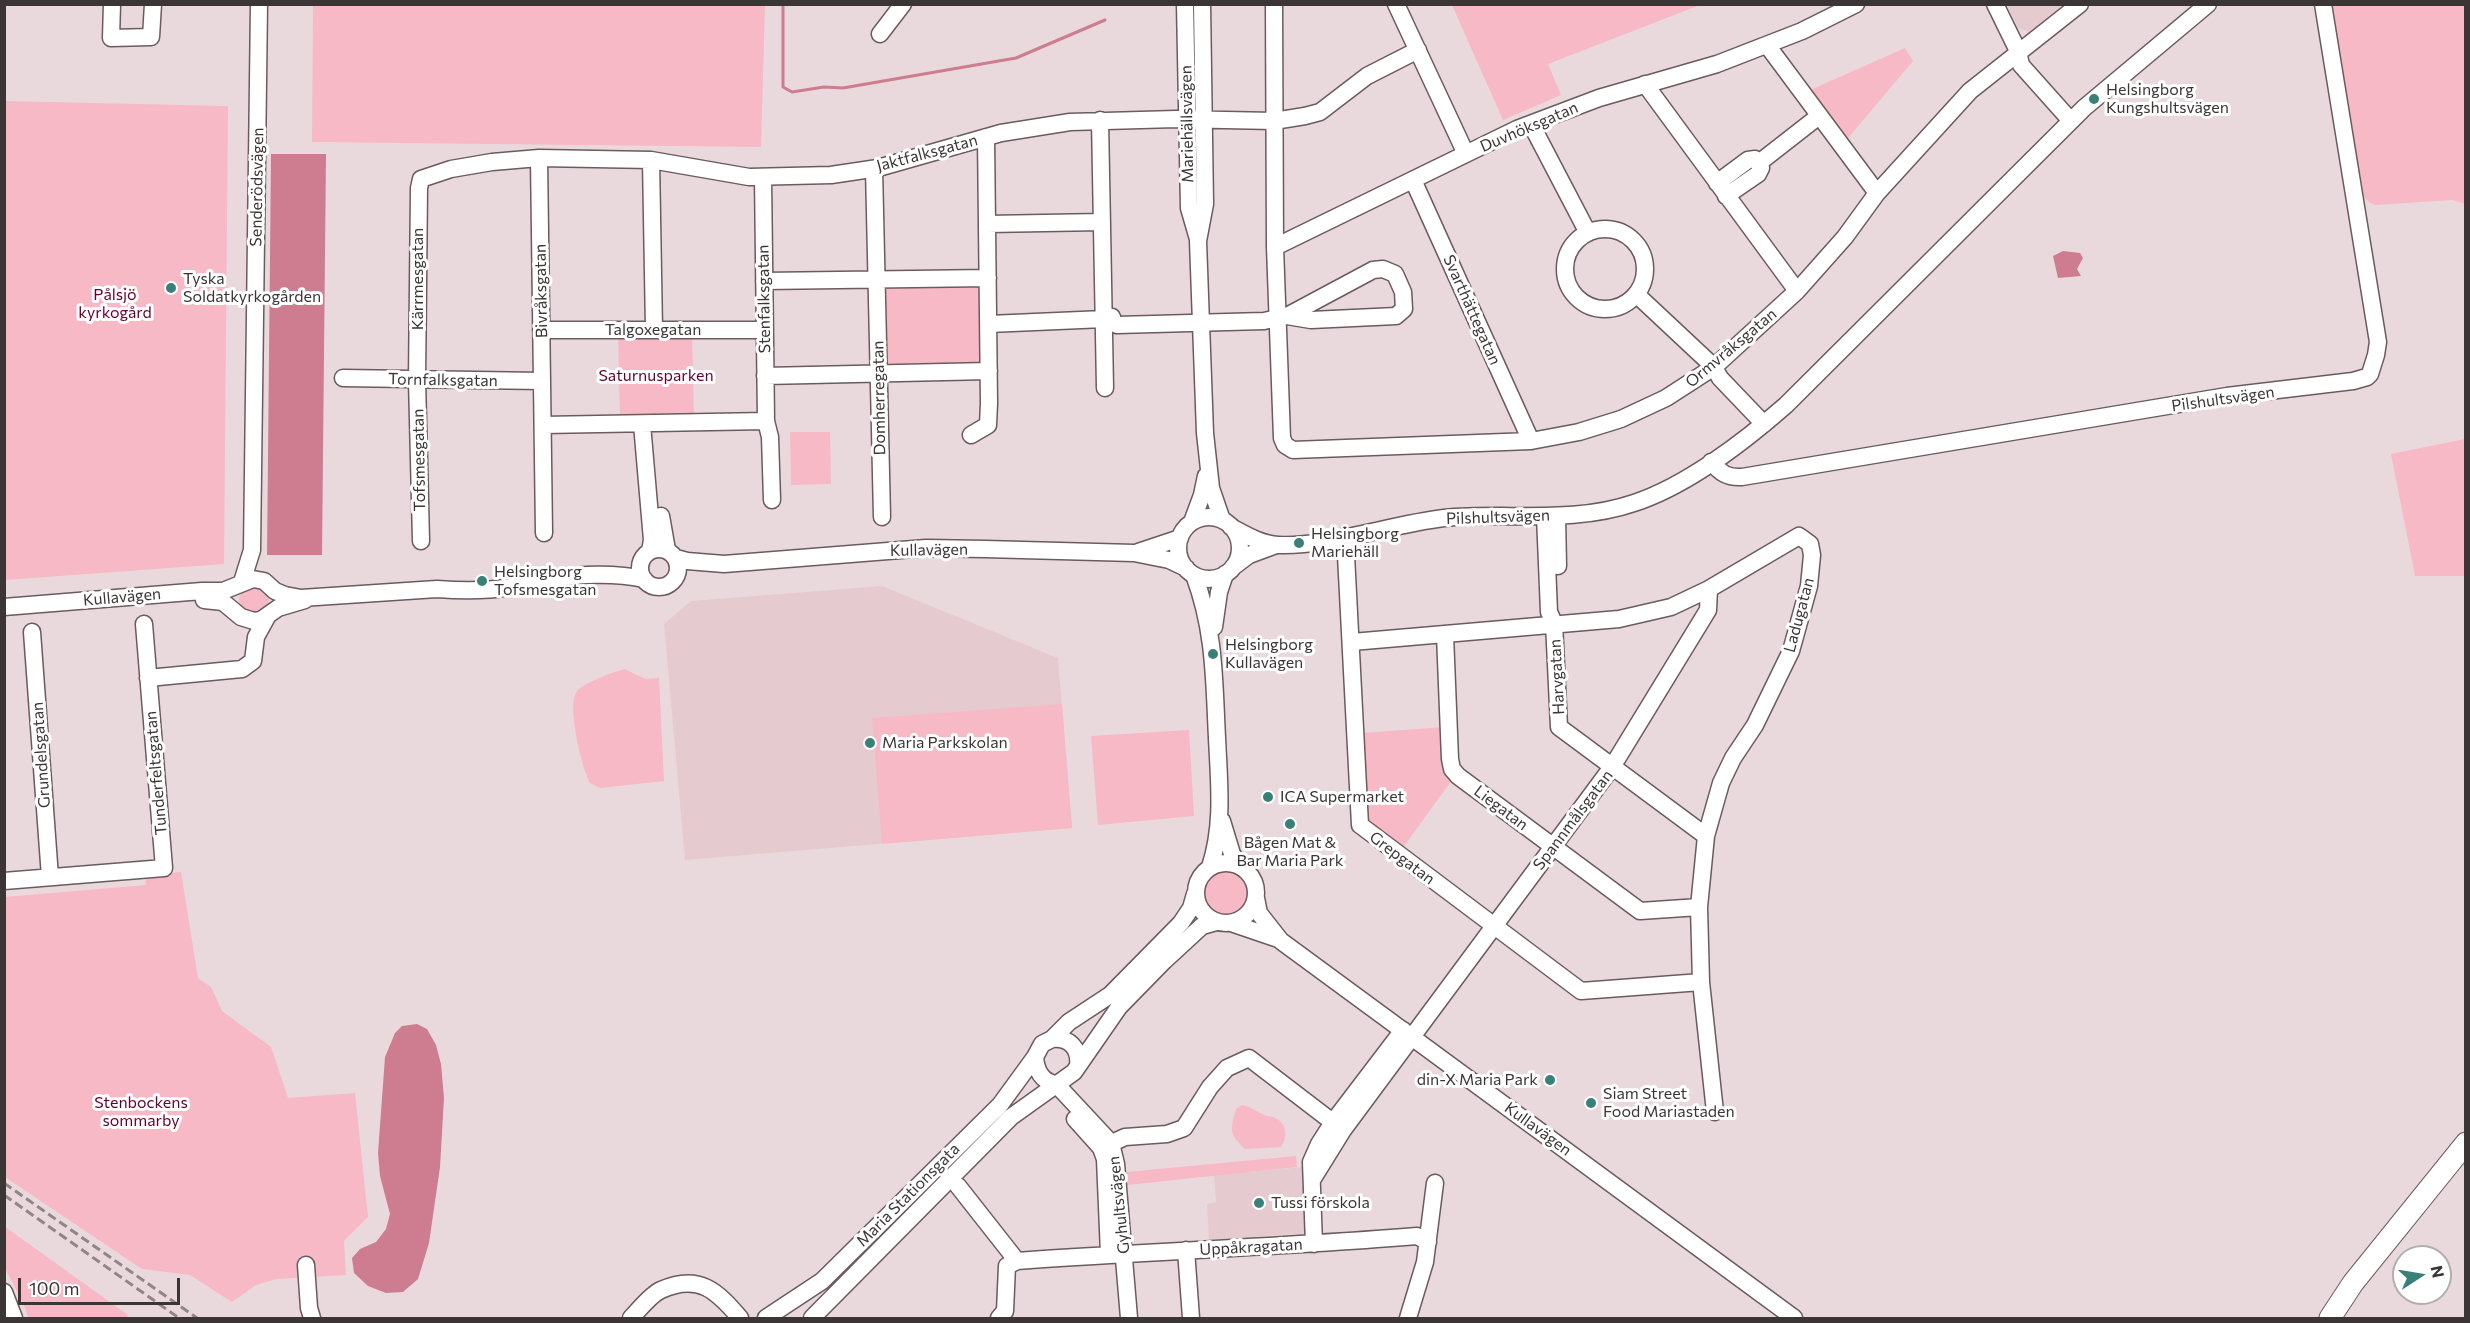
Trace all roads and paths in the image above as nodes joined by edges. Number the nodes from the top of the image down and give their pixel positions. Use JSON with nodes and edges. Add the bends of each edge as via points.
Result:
{"nodes":[{"id":1,"x":112,"y":4,"type":"edge"},
{"id":2,"x":153,"y":4,"type":"edge"},
{"id":3,"x":259,"y":4,"type":"edge"},
{"id":4,"x":903,"y":4,"type":"edge"},
{"id":5,"x":1185,"y":4,"type":"edge"},
{"id":6,"x":1203,"y":4,"type":"edge"},
{"id":7,"x":1274,"y":4,"type":"edge"},
{"id":8,"x":1396,"y":4,"type":"edge"},
{"id":9,"x":1856,"y":4,"type":"edge"},
{"id":10,"x":1995,"y":4,"type":"edge"},
{"id":11,"x":2080,"y":4,"type":"edge"},
{"id":12,"x":2208,"y":4,"type":"edge"},
{"id":13,"x":2323,"y":4,"type":"edge"},
{"id":14,"x":880,"y":34,"type":"dead end"},
{"id":15,"x":1767,"y":45,"type":"junction"},
{"id":16,"x":1418,"y":50,"type":"junction"},
{"id":17,"x":2018,"y":51,"type":"junction"},
{"id":18,"x":1645,"y":84,"type":"junction"},
{"id":19,"x":1820,"y":116,"type":"junction"},
{"id":20,"x":2075,"y":118,"type":"junction"},
{"id":21,"x":1100,"y":120,"type":"junction"},
{"id":22,"x":1195,"y":120,"type":"junction"},
{"id":23,"x":1274,"y":121,"type":"junction"},
{"id":24,"x":1530,"y":124,"type":"junction"},
{"id":25,"x":986,"y":137,"type":"junction"},
{"id":26,"x":1466,"y":154,"type":"junction"},
{"id":27,"x":539,"y":158,"type":"junction"},
{"id":28,"x":651,"y":160,"type":"junction"},
{"id":29,"x":874,"y":169,"type":"junction"},
{"id":30,"x":763,"y":177,"type":"junction"},
{"id":31,"x":421,"y":179,"type":"joint"},
{"id":32,"x":1413,"y":180,"type":"junction"},
{"id":33,"x":1722,"y":189,"type":"junction"},
{"id":34,"x":1877,"y":193,"type":"junction"},
{"id":35,"x":1102,"y":222,"type":"junction"},
{"id":36,"x":987,"y":224,"type":"junction"},
{"id":37,"x":1588,"y":233,"type":"junction"},
{"id":38,"x":1275,"y":247,"type":"junction"},
{"id":39,"x":988,"y":278,"type":"junction"},
{"id":40,"x":877,"y":279,"type":"junction"},
{"id":41,"x":764,"y":280,"type":"junction"},
{"id":42,"x":1797,"y":291,"type":"junction"},
{"id":43,"x":1636,"y":294,"type":"junction"},
{"id":44,"x":1282,"y":316,"type":"junction"},
{"id":45,"x":1201,"y":318,"type":"junction"},
{"id":46,"x":1104,"y":319,"type":"junction"},
{"id":47,"x":989,"y":324,"type":"junction"},
{"id":48,"x":541,"y":330,"type":"junction"},
{"id":49,"x":654,"y":330,"type":"junction"},
{"id":50,"x":765,"y":330,"type":"junction"},
{"id":51,"x":1714,"y":367,"type":"junction"},
{"id":52,"x":989,"y":371,"type":"junction"},
{"id":53,"x":879,"y":374,"type":"junction"},
{"id":54,"x":765,"y":376,"type":"junction"},
{"id":55,"x":343,"y":378,"type":"dead end"},
{"id":56,"x":417,"y":380,"type":"junction"},
{"id":57,"x":542,"y":381,"type":"junction"},
{"id":58,"x":1105,"y":388,"type":"dead end"},
{"id":59,"x":1768,"y":420,"type":"junction"},
{"id":60,"x":766,"y":421,"type":"junction"},
{"id":61,"x":648,"y":424,"type":"junction"},
{"id":62,"x":543,"y":425,"type":"junction"},
{"id":63,"x":970,"y":435,"type":"dead end"},
{"id":64,"x":1531,"y":441,"type":"junction"},
{"id":65,"x":1711,"y":462,"type":"junction"},
{"id":66,"x":1207,"y":470,"type":"junction"},
{"id":67,"x":772,"y":500,"type":"dead end"},
{"id":68,"x":1551,"y":516,"type":"junction"},
{"id":69,"x":882,"y":517,"type":"dead end"},
{"id":70,"x":1192,"y":522,"type":"junction"},
{"id":71,"x":1227,"y":524,"type":"junction"},
{"id":72,"x":544,"y":532,"type":"dead end"},
{"id":73,"x":1345,"y":536,"type":"junction"},
{"id":74,"x":1180,"y":538,"type":"junction"},
{"id":75,"x":420,"y":541,"type":"dead end"},
{"id":76,"x":1276,"y":545,"type":"junction"},
{"id":77,"x":252,"y":550,"type":"junction"},
{"id":78,"x":1134,"y":553,"type":"junction"},
{"id":79,"x":671,"y":554,"type":"junction"},
{"id":80,"x":646,"y":555,"type":"junction"},
{"id":81,"x":724,"y":564,"type":"junction"},
{"id":82,"x":1229,"y":571,"type":"junction"},
{"id":83,"x":1190,"y":572,"type":"junction"},
{"id":84,"x":593,"y":575,"type":"junction"},
{"id":85,"x":644,"y":579,"type":"junction"},
{"id":86,"x":675,"y":580,"type":"junction"},
{"id":87,"x":240,"y":584,"type":"junction"},
{"id":88,"x":267,"y":584,"type":"junction"},
{"id":89,"x":1709,"y":589,"type":"junction"},
{"id":90,"x":311,"y":599,"type":"junction"},
{"id":91,"x":4,"y":607,"type":"edge"},
{"id":92,"x":239,"y":614,"type":"junction"},
{"id":93,"x":270,"y":614,"type":"junction"},
{"id":94,"x":4,"y":616,"type":"edge"},
{"id":95,"x":1554,"y":623,"type":"junction"},
{"id":96,"x":144,"y":624,"type":"dead end"},
{"id":97,"x":32,"y":632,"type":"dead end"},
{"id":98,"x":1445,"y":635,"type":"junction"},
{"id":99,"x":1212,"y":639,"type":"junction"},
{"id":100,"x":1352,"y":642,"type":"junction"},
{"id":101,"x":254,"y":645,"type":"junction"},
{"id":102,"x":148,"y":678,"type":"junction"},
{"id":103,"x":1612,"y":767,"type":"junction"},
{"id":104,"x":1221,"y":816,"type":"junction"},
{"id":105,"x":1706,"y":837,"type":"junction"},
{"id":106,"x":1553,"y":847,"type":"junction"},
{"id":107,"x":1210,"y":867,"type":"junction"},
{"id":108,"x":1241,"y":867,"type":"junction"},
{"id":109,"x":50,"y":877,"type":"junction"},
{"id":110,"x":4,"y":881,"type":"edge"},
{"id":111,"x":1195,"y":894,"type":"junction"},
{"id":112,"x":1256,"y":898,"type":"junction"},
{"id":113,"x":1699,"y":907,"type":"junction"},
{"id":114,"x":1224,"y":922,"type":"junction"},
{"id":115,"x":1493,"y":927,"type":"junction"},
{"id":116,"x":1281,"y":941,"type":"junction"},
{"id":117,"x":1701,"y":982,"type":"junction"},
{"id":118,"x":1408,"y":1033,"type":"junction"},
{"id":119,"x":1052,"y":1038,"type":"junction"},
{"id":120,"x":1035,"y":1057,"type":"junction"},
{"id":121,"x":1078,"y":1066,"type":"junction"},
{"id":122,"x":1056,"y":1084,"type":"junction"},
{"id":123,"x":1715,"y":1112,"type":"dead end"},
{"id":124,"x":1338,"y":1126,"type":"junction"},
{"id":125,"x":2466,"y":1143,"type":"edge"},
{"id":126,"x":1106,"y":1146,"type":"junction"},
{"id":127,"x":2466,"y":1162,"type":"edge"},
{"id":128,"x":1435,"y":1183,"type":"dead end"},
{"id":129,"x":958,"y":1186,"type":"dead end"},
{"id":130,"x":1428,"y":1242,"type":"junction"},
{"id":131,"x":1314,"y":1244,"type":"junction"},
{"id":132,"x":1186,"y":1250,"type":"junction"},
{"id":133,"x":1116,"y":1253,"type":"junction"},
{"id":134,"x":1017,"y":1261,"type":"junction"},
{"id":135,"x":306,"y":1265,"type":"dead end"},
{"id":136,"x":2353,"y":1283,"type":"junction"},
{"id":137,"x":4,"y":1292,"type":"edge"},
{"id":138,"x":14,"y":1318,"type":"edge"},
{"id":139,"x":312,"y":1318,"type":"edge"},
{"id":140,"x":630,"y":1318,"type":"edge"},
{"id":141,"x":740,"y":1318,"type":"edge"},
{"id":142,"x":766,"y":1318,"type":"edge"},
{"id":143,"x":812,"y":1318,"type":"edge"},
{"id":144,"x":999,"y":1318,"type":"edge"},
{"id":145,"x":1129,"y":1318,"type":"edge"},
{"id":146,"x":1191,"y":1318,"type":"edge"},
{"id":147,"x":1408,"y":1318,"type":"edge"},
{"id":148,"x":1794,"y":1318,"type":"edge"},
{"id":149,"x":2323,"y":1318,"type":"edge"},
{"id":150,"x":2330,"y":1318,"type":"edge"},
{"id":151,"x":2344,"y":1318,"type":"edge"}],
"edges":[{"from":1,"to":2,"type":"street","via":[[111,38],[151,37]]},
{"from":3,"to":77,"type":"street","name":"Senderödsvägen"},
{"from":4,"to":14,"type":"street"},
{"from":5,"to":22,"type":"street","name":"Mariehällsvägen"},
{"from":6,"to":22,"type":"street","name":"Mariehällsvägen"},
{"from":7,"to":23,"type":"street"},
{"from":8,"to":16,"type":"street"},
{"from":9,"to":15,"type":"street","name":"Duvhöksgatan"},
{"from":10,"to":17,"type":"street"},
{"from":11,"to":17,"type":"street","name":"Ormvråksgatan"},
{"from":12,"to":20,"type":"street","name":"Pilshultsvägen"},
{"from":13,"to":65,"type":"street","name":"Pilshultsvägen","via":[[2378,342],[2367,377],[2339,384],[2227,396],[1743,477],[1730,478]]},
{"from":15,"to":18,"type":"street","name":"Duvhöksgatan"},
{"from":15,"to":19,"type":"street"},
{"from":16,"to":23,"type":"street","name":"Jaktfalksgatan","via":[[1367,76],[1320,112]]},
{"from":16,"to":26,"type":"street"},
{"from":17,"to":20,"type":"street","via":[[2029,59]]},
{"from":17,"to":34,"type":"street","name":"Ormvråksgatan","via":[[1970,91]]},
{"from":18,"to":24,"type":"street","name":"Duvhöksgatan"},
{"from":18,"to":33,"type":"street"},
{"from":19,"to":33,"type":"street","via":[[1760,162],[1749,160]]},
{"from":19,"to":34,"type":"street"},
{"from":20,"to":59,"type":"street","name":"Pilshultsvägen"},
{"from":21,"to":22,"type":"street","name":"Jaktfalksgatan"},
{"from":21,"to":25,"type":"street","name":"Jaktfalksgatan","via":[[1030,127]]},
{"from":21,"to":35,"type":"street"},
{"from":22,"to":23,"type":"street","name":"Jaktfalksgatan"},
{"from":22,"to":45,"type":"street","name":"Mariehällsvägen","via":[[1189,208],[1198,241]]},
{"from":23,"to":38,"type":"street"},
{"from":24,"to":26,"type":"street","name":"Duvhöksgatan"},
{"from":24,"to":37,"type":"street"},
{"from":25,"to":29,"type":"street","name":"Jaktfalksgatan"},
{"from":25,"to":36,"type":"street"},
{"from":26,"to":32,"type":"street","name":"Duvhöksgatan"},
{"from":27,"to":28,"type":"street","name":"Jaktfalksgatan"},
{"from":27,"to":31,"type":"street","name":"Jaktfalksgatan","via":[[452,169]]},
{"from":27,"to":48,"type":"street","name":"Bivråksgatan"},
{"from":28,"to":30,"type":"street","name":"Jaktfalksgatan"},
{"from":28,"to":49,"type":"street"},
{"from":29,"to":30,"type":"street","name":"Jaktfalksgatan"},
{"from":29,"to":40,"type":"street","name":"Domherregatan"},
{"from":30,"to":41,"type":"street","name":"Stenfalksgatan"},
{"from":31,"to":56,"type":"street","name":"Kärrmesgatan"},
{"from":32,"to":38,"type":"street","name":"Duvhöksgatan"},
{"from":32,"to":64,"type":"street","name":"Svarthättegatan"},
{"from":33,"to":42,"type":"street"},
{"from":34,"to":42,"type":"street","name":"Ormvråksgatan","via":[[1845,237]]},
{"from":35,"to":36,"type":"street"},
{"from":35,"to":46,"type":"street"},
{"from":36,"to":39,"type":"street"},
{"from":37,"to":43,"type":"street","via":[[1617,231],[1634,242],[1643,256],[1645,269]]},
{"from":37,"to":43,"type":"street","via":[[1575,243],[1567,258],[1566,274],[1572,290],[1583,302],[1599,308],[1623,305]]},
{"from":38,"to":44,"type":"street"},
{"from":39,"to":40,"type":"street"},
{"from":39,"to":47,"type":"street"},
{"from":40,"to":41,"type":"street"},
{"from":40,"to":53,"type":"street","name":"Domherregatan"},
{"from":41,"to":50,"type":"street","name":"Stenfalksgatan"},
{"from":42,"to":51,"type":"street","name":"Ormvråksgatan"},
{"from":43,"to":51,"type":"street"},
{"from":44,"to":44,"type":"street","via":[[1373,270],[1395,274],[1403,292],[1404,309],[1396,316],[1311,320]]},
{"from":44,"to":45,"type":"street","via":[[1264,321]]},
{"from":44,"to":64,"type":"street","name":"Ormvråksgatan","via":[[1282,438],[1293,450]]},
{"from":45,"to":46,"type":"street","via":[[1117,325]]},
{"from":45,"to":66,"type":"street","name":"Mariehällsvägen"},
{"from":46,"to":47,"type":"street"},
{"from":46,"to":58,"type":"street"},
{"from":47,"to":52,"type":"street"},
{"from":48,"to":49,"type":"street","name":"Talgoxegatan"},
{"from":48,"to":57,"type":"street","name":"Bivråksgatan"},
{"from":49,"to":50,"type":"street","name":"Talgoxegatan"},
{"from":50,"to":54,"type":"street","name":"Stenfalksgatan"},
{"from":51,"to":59,"type":"street","via":[[1720,378]]},
{"from":51,"to":64,"type":"street","name":"Ormvråksgatan","via":[[1666,398],[1621,419]]},
{"from":52,"to":53,"type":"street"},
{"from":52,"to":63,"type":"street","via":[[988,425]]},
{"from":53,"to":54,"type":"street"},
{"from":53,"to":69,"type":"street","name":"Domherregatan"},
{"from":54,"to":60,"type":"street","name":"Stenfalksgatan"},
{"from":55,"to":56,"type":"street","name":"Tornfalksgatan"},
{"from":56,"to":57,"type":"street","name":"Tornfalksgatan"},
{"from":56,"to":75,"type":"street","name":"Tofsmesgatan"},
{"from":57,"to":62,"type":"street","name":"Bivråksgatan"},
{"from":59,"to":65,"type":"street","name":"Pilshultsvägen"},
{"from":60,"to":61,"type":"street"},
{"from":60,"to":67,"type":"street","name":"Stenfalksgatan"},
{"from":61,"to":62,"type":"street"},
{"from":61,"to":79,"type":"street","via":[[662,531]]},
{"from":61,"to":80,"type":"street","via":[[652,540]]},
{"from":62,"to":72,"type":"street","name":"Bivråksgatan"},
{"from":65,"to":68,"type":"street","name":"Pilshultsvägen","via":[[1677,484],[1633,504]]},
{"from":66,"to":70,"type":"street","name":"Mariehällsvägen"},
{"from":66,"to":71,"type":"street","name":"Mariehällsvägen","via":[[1210,488]]},
{"from":68,"to":73,"type":"street","name":"Pilshultsvägen","via":[[1445,518]]},
{"from":68,"to":95,"type":"street","name":"Harvgatan","via":[[1549,612]]},
{"from":70,"to":71,"type":"street","via":[[1205,517]]},
{"from":70,"to":74,"type":"street"},
{"from":71,"to":76,"type":"street","name":"Pilshultsvägen","via":[[1254,539]]},
{"from":71,"to":82,"type":"street","via":[[1238,538],[1239,547],[1237,560]]},
{"from":73,"to":76,"type":"street","name":"Pilshultsvägen"},
{"from":73,"to":100,"type":"street","name":"Grepgatan"},
{"from":74,"to":78,"type":"street","name":"Kullavägen"},
{"from":74,"to":83,"type":"street","via":[[1179,556]]},
{"from":76,"to":82,"type":"street","name":"Pilshultsvägen","via":[[1249,555]]},
{"from":77,"to":87,"type":"street","name":"Senderödsvägen"},
{"from":77,"to":88,"type":"street","name":"Senderödsvägen"},
{"from":78,"to":81,"type":"street","name":"Kullavägen","via":[[950,549]]},
{"from":78,"to":83,"type":"street","name":"Kullavägen","via":[[1169,561]]},
{"from":79,"to":80,"type":"street","name":"Kullavägen","via":[[658,549]]},
{"from":79,"to":81,"type":"street","name":"Kullavägen","via":[[687,561]]},
{"from":79,"to":86,"type":"street","via":[[678,569]]},
{"from":80,"to":84,"type":"street","name":"Kullavägen","via":[[630,566]]},
{"from":80,"to":85,"type":"street","via":[[640,570]]},
{"from":81,"to":86,"type":"street","name":"Kullavägen"},
{"from":82,"to":83,"type":"street","via":[[1207,579]]},
{"from":82,"to":99,"type":"street","name":"Kullavägen","via":[[1219,592]]},
{"from":83,"to":99,"type":"street","name":"Kullavägen","via":[[1203,597]]},
{"from":84,"to":85,"type":"street","name":"Kullavägen"},
{"from":84,"to":90,"type":"street","name":"Kullavägen","via":[[536,579],[508,587]]},
{"from":85,"to":86,"type":"street","name":"Kullavägen","via":[[660,587]]},
{"from":87,"to":88,"type":"street","name":"Kullavägen","via":[[253,579]]},
{"from":87,"to":91,"type":"street","name":"Kullavägen","via":[[223,591]]},
{"from":87,"to":92,"type":"street","via":[[233,598]]},
{"from":88,"to":90,"type":"street","name":"Kullavägen","via":[[285,595]]},
{"from":88,"to":93,"type":"street","via":[[275,598]]},
{"from":89,"to":95,"type":"street","name":"Ladugatan","via":[[1671,607],[1619,619]]},
{"from":89,"to":103,"type":"street","name":"Spannmålsgatan","via":[[1708,610]]},
{"from":89,"to":105,"type":"street","name":"Ladugatan","via":[[1799,536],[1810,544],[1809,586],[1791,651],[1721,783]]},
{"from":90,"to":93,"type":"street","name":"Kullavägen"},
{"from":92,"to":93,"type":"street","name":"Kullavägen","via":[[254,621]]},
{"from":92,"to":94,"type":"street","name":"Kullavägen","via":[[223,602],[203,600]]},
{"from":92,"to":101,"type":"street"},
{"from":93,"to":101,"type":"street"},
{"from":95,"to":98,"type":"street","name":"Ladugatan"},
{"from":95,"to":103,"type":"street","name":"Harvgatan","via":[[1559,727]]},
{"from":96,"to":102,"type":"street","name":"Tunderfeltsgatan"},
{"from":97,"to":109,"type":"street","name":"Grundelsgatan"},
{"from":98,"to":100,"type":"street","name":"Ladugatan"},
{"from":98,"to":106,"type":"street","name":"Liegatan","via":[[1452,769]]},
{"from":99,"to":104,"type":"street","name":"Kullavägen"},
{"from":100,"to":115,"type":"street","name":"Grepgatan","via":[[1360,825]]},
{"from":101,"to":102,"type":"street","via":[[253,661],[242,669]]},
{"from":102,"to":109,"type":"street","name":"Tunderfeltsgatan","via":[[164,868]]},
{"from":103,"to":105,"type":"street","name":"Harvgatan"},
{"from":103,"to":106,"type":"street","name":"Spannmålsgatan"},
{"from":104,"to":107,"type":"street","name":"Kullavägen"},
{"from":104,"to":108,"type":"street","name":"Kullavägen","via":[[1232,854]]},
{"from":105,"to":113,"type":"street","name":"Ladugatan"},
{"from":106,"to":113,"type":"street","name":"Liegatan","via":[[1640,911]]},
{"from":106,"to":115,"type":"street","name":"Spannmålsgatan"},
{"from":107,"to":108,"type":"street","via":[[1226,862]]},
{"from":107,"to":111,"type":"street","name":"Kullavägen","via":[[1202,874]]},
{"from":108,"to":112,"type":"street","name":"Kullavägen","via":[[1255,884]]},
{"from":109,"to":110,"type":"street"},
{"from":111,"to":114,"type":"street","via":[[1202,911]]},
{"from":111,"to":119,"type":"street","name":"Maria Stationsgata","via":[[1181,923],[1110,995]]},
{"from":112,"to":114,"type":"street","via":[[1244,917]]},
{"from":112,"to":116,"type":"street","name":"Kullavägen","via":[[1259,913]]},
{"from":113,"to":117,"type":"street","name":"Ladugatan"},
{"from":114,"to":116,"type":"street","name":"Kullavägen"},
{"from":114,"to":121,"type":"street","name":"Maria Stationsgata","via":[[1197,930],[1127,1000]]},
{"from":115,"to":117,"type":"street","name":"Grepgatan","via":[[1581,991]]},
{"from":115,"to":118,"type":"street","name":"Spannmålsgatan"},
{"from":116,"to":118,"type":"street","name":"Kullavägen"},
{"from":117,"to":123,"type":"street","name":"Ladugatan"},
{"from":118,"to":124,"type":"street","name":"Uppåkragatan"},
{"from":118,"to":148,"type":"street","name":"Kullavägen"},
{"from":119,"to":120,"type":"street","name":"Maria Stationsgata","via":[[1042,1044]]},
{"from":119,"to":121,"type":"street","via":[[1073,1044]]},
{"from":120,"to":122,"type":"street","via":[[1041,1076]]},
{"from":120,"to":142,"type":"street","name":"Maria Stationsgata","via":[[1000,1104],[822,1281]]},
{"from":121,"to":122,"type":"street","name":"Maria Stationsgata"},
{"from":122,"to":126,"type":"street","name":"Gyhultsvägen","via":[[1071,1115]]},
{"from":122,"to":143,"type":"street","name":"Maria Stationsgata","via":[[1011,1117]]},
{"from":124,"to":126,"type":"street","via":[[1249,1058],[1227,1068],[1184,1128],[1167,1134],[1125,1137]]},
{"from":124,"to":131,"type":"street","name":"Uppåkragatan","via":[[1319,1144],[1311,1162]]},
{"from":125,"to":136,"type":"main road"},
{"from":126,"to":133,"type":"street","name":"Gyhultsvägen"},
{"from":127,"to":151,"type":"main road"},
{"from":128,"to":130,"type":"street"},
{"from":129,"to":134,"type":"street"},
{"from":130,"to":131,"type":"street","via":[[1417,1236]]},
{"from":130,"to":147,"type":"street"},
{"from":131,"to":132,"type":"street","name":"Uppåkragatan"},
{"from":132,"to":133,"type":"street","name":"Uppåkragatan"},
{"from":132,"to":146,"type":"street"},
{"from":133,"to":134,"type":"street","name":"Uppåkragatan"},
{"from":133,"to":145,"type":"street","name":"Gyhultsvägen"},
{"from":134,"to":144,"type":"street","via":[[1007,1266],[1005,1311]]},
{"from":135,"to":139,"type":"street"},
{"from":136,"to":149,"type":"main road"},
{"from":136,"to":150,"type":"main road"},
{"from":137,"to":138,"type":"street"},
{"from":140,"to":141,"type":"street","via":[[660,1290],[702,1284],[721,1296]]}]}
